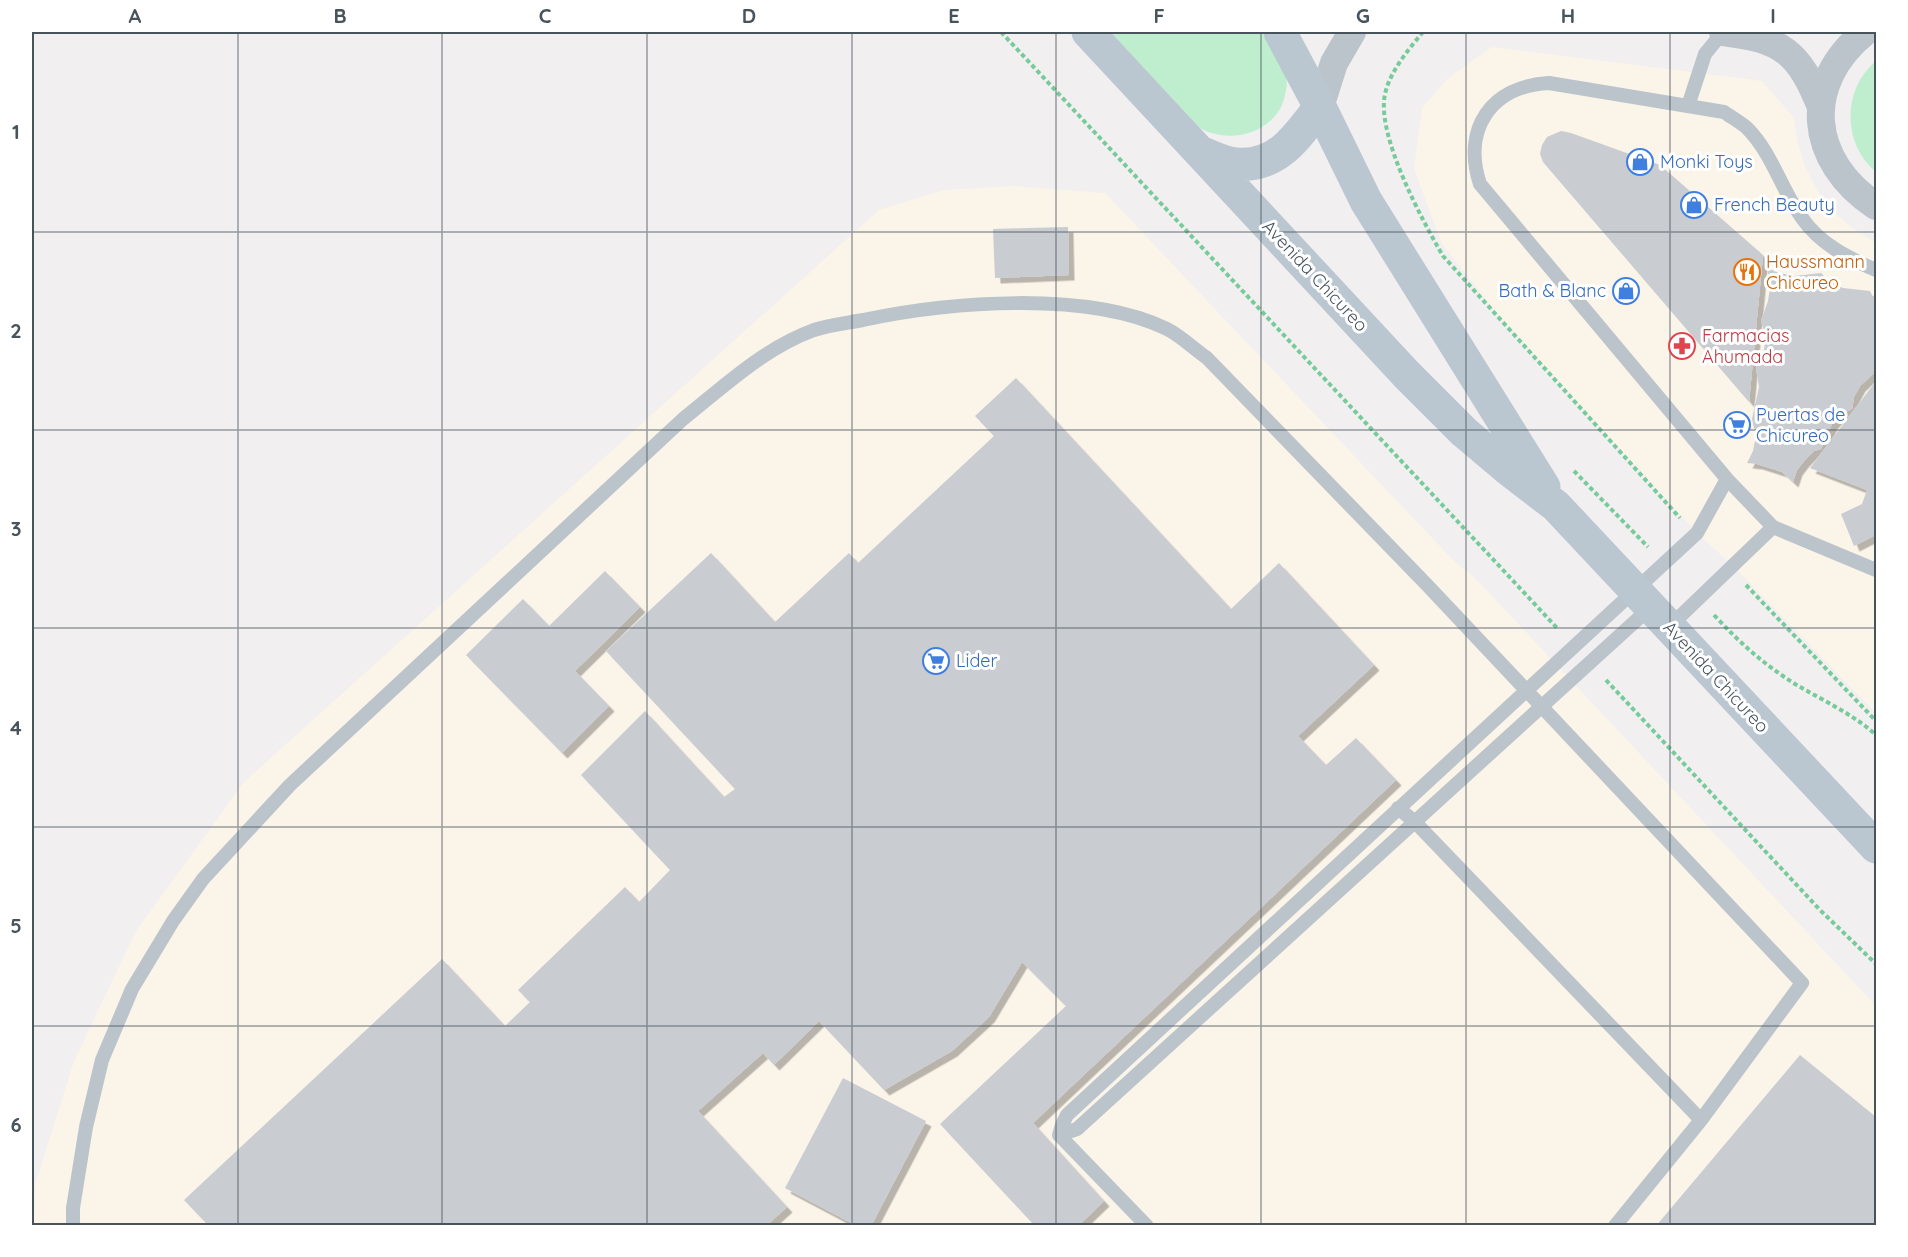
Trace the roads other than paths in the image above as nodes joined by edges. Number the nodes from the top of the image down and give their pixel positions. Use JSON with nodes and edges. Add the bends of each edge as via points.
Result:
{"nodes":[{"id":1,"x":1088,"y":32,"type":"edge"},
{"id":2,"x":1280,"y":32,"type":"edge"},
{"id":3,"x":1352,"y":32,"type":"edge"},
{"id":4,"x":1723,"y":32,"type":"edge"},
{"id":5,"x":1865,"y":32,"type":"edge"},
{"id":6,"x":1688,"y":106,"type":"junction"},
{"id":7,"x":1320,"y":107,"type":"junction"},
{"id":8,"x":1821,"y":107,"type":"junction"},
{"id":9,"x":1198,"y":152,"type":"junction"},
{"id":10,"x":1876,"y":206,"type":"edge"},
{"id":11,"x":1876,"y":270,"type":"edge"},
{"id":12,"x":1727,"y":479,"type":"junction"},
{"id":13,"x":1556,"y":506,"type":"junction"},
{"id":14,"x":1773,"y":527,"type":"junction"},
{"id":15,"x":1876,"y":570,"type":"edge"},
{"id":16,"x":1651,"y":608,"type":"junction"},
{"id":17,"x":1526,"y":689,"type":"junction"},
{"id":18,"x":1541,"y":706,"type":"junction"},
{"id":19,"x":1398,"y":808,"type":"junction"},
{"id":20,"x":1415,"y":822,"type":"junction"},
{"id":21,"x":1876,"y":847,"type":"edge"},
{"id":22,"x":1701,"y":1120,"type":"junction"},
{"id":23,"x":1059,"y":1135,"type":"junction"},
{"id":24,"x":73,"y":1226,"type":"edge"},
{"id":25,"x":1147,"y":1226,"type":"edge"},
{"id":26,"x":1615,"y":1226,"type":"edge"}],
"edges":[{"from":1,"to":9,"type":"main road","name":"Avenida Chicureo"},
{"from":2,"to":7,"type":"main road","name":"Avenida Chicureo"},
{"from":3,"to":7,"type":"street","via":[[1334,63]]},
{"from":4,"to":6,"type":"lane","via":[[1706,54]]},
{"from":4,"to":8,"type":"street","via":[[1770,41],[1787,51],[1803,67]]},
{"from":5,"to":8,"type":"street","via":[[1835,63]]},
{"from":6,"to":11,"type":"lane","via":[[1724,112],[1746,127],[1816,234]]},
{"from":6,"to":12,"type":"lane","via":[[1549,83],[1519,87],[1505,94],[1483,116],[1476,132],[1474,167],[1480,184]]},
{"from":7,"to":9,"type":"main road","via":[[1284,151],[1263,162],[1234,164]]},
{"from":7,"to":13,"type":"main road","name":"Avenida Chicureo","via":[[1366,201]]},
{"from":8,"to":10,"type":"street","via":[[1824,137],[1834,165],[1846,182]]},
{"from":9,"to":13,"type":"main road","name":"Avenida Chicureo","via":[[1464,432]]},
{"from":12,"to":14,"type":"lane"},
{"from":12,"to":16,"type":"lane","via":[[1695,535],[1663,563]]},
{"from":13,"to":16,"type":"main road","name":"Avenida Chicureo"},
{"from":14,"to":15,"type":"lane"},
{"from":14,"to":16,"type":"lane","via":[[1698,599]]},
{"from":16,"to":17,"type":"lane","via":[[1573,645]]},
{"from":16,"to":18,"type":"lane"},
{"from":16,"to":21,"type":"main road","name":"Avenida Chicureo"},
{"from":17,"to":18,"type":"lane"},
{"from":17,"to":19,"type":"lane"},
{"from":17,"to":24,"type":"lane","via":[[1207,358],[1167,330],[1129,316],[1089,308],[1022,303],[887,315],[814,330],[773,350],[683,419],[290,785],[203,879],[132,989],[102,1060],[86,1127]]},
{"from":18,"to":20,"type":"lane"},
{"from":18,"to":22,"type":"lane","via":[[1802,983]]},
{"from":19,"to":20,"type":"lane"},
{"from":19,"to":23,"type":"lane","via":[[1067,1114]]},
{"from":20,"to":22,"type":"lane"},
{"from":20,"to":23,"type":"lane","via":[[1077,1129]]},
{"from":22,"to":26,"type":"lane"},
{"from":23,"to":25,"type":"lane"}]}
